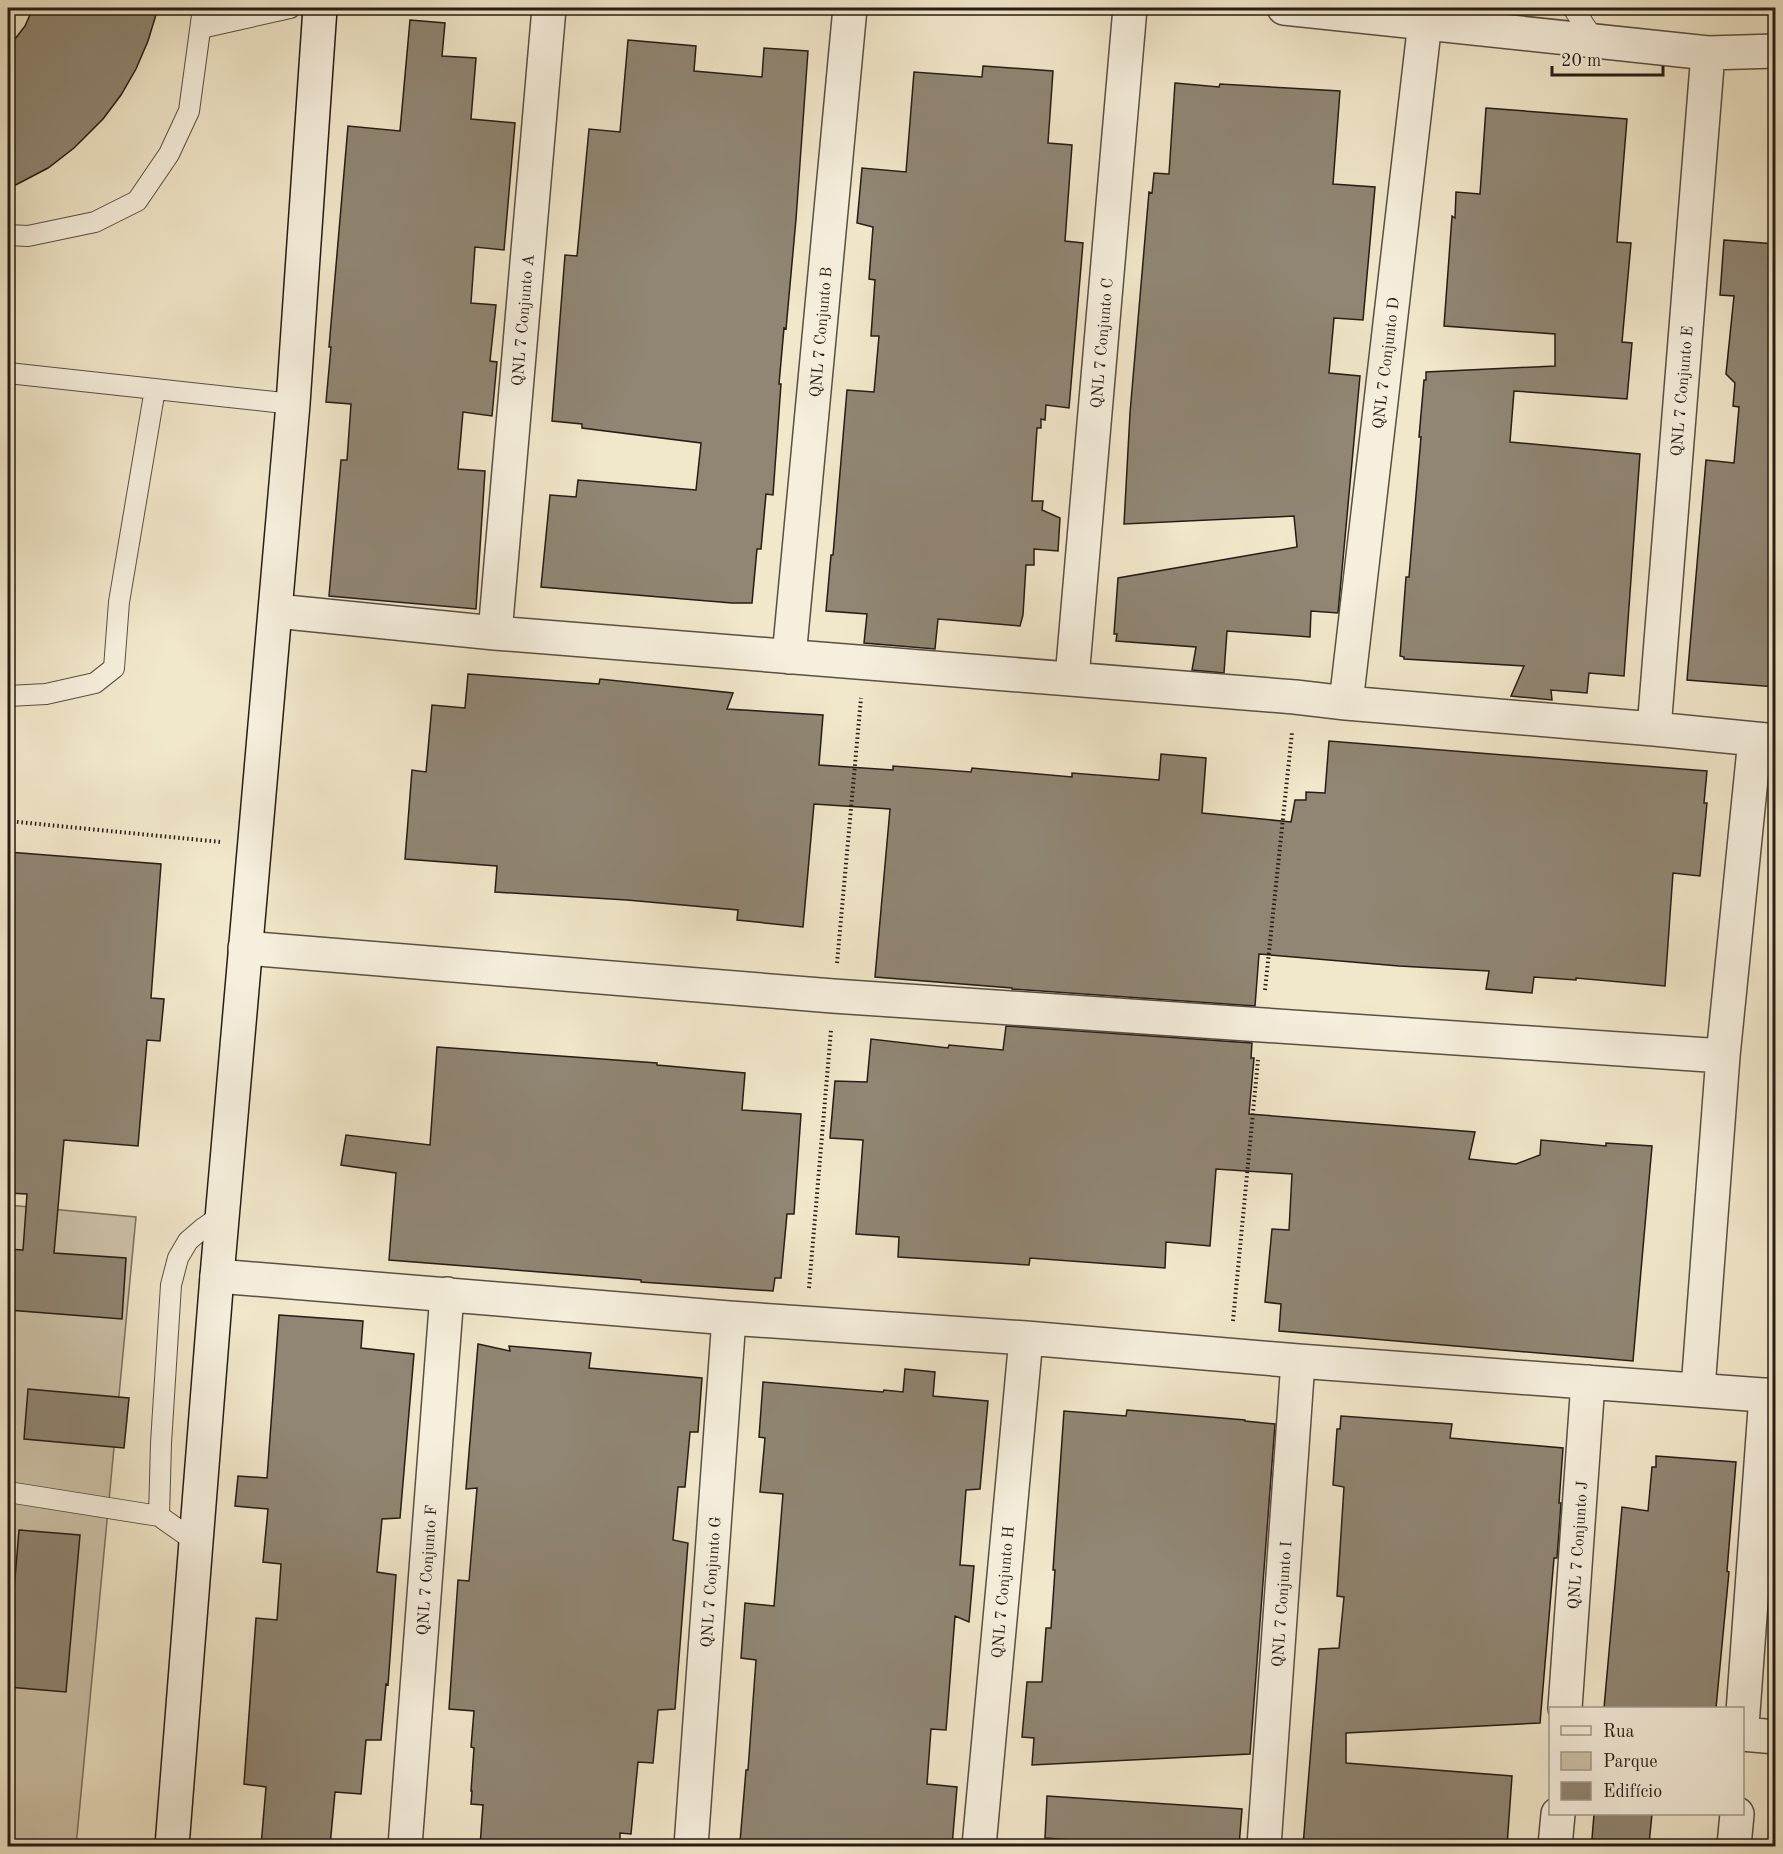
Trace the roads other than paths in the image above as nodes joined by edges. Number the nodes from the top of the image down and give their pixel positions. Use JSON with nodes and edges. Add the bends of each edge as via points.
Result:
{"nodes":[{"id":1,"x":203,"y":8,"type":"edge"},
{"id":2,"x":290,"y":8,"type":"edge"},
{"id":3,"x":320,"y":8,"type":"edge"},
{"id":4,"x":549,"y":8,"type":"edge"},
{"id":5,"x":850,"y":8,"type":"edge"},
{"id":6,"x":1130,"y":8,"type":"edge"},
{"id":7,"x":1284,"y":8,"type":"edge"},
{"id":8,"x":1573,"y":8,"type":"edge"},
{"id":9,"x":1425,"y":22,"type":"junction"},
{"id":10,"x":201,"y":28,"type":"junction"},
{"id":11,"x":1595,"y":40,"type":"junction"},
{"id":12,"x":1776,"y":51,"type":"edge"},
{"id":13,"x":1708,"y":53,"type":"junction"},
{"id":14,"x":8,"y":235,"type":"edge"},
{"id":15,"x":8,"y":373,"type":"edge"},
{"id":16,"x":155,"y":389,"type":"junction"},
{"id":17,"x":293,"y":404,"type":"junction"},
{"id":18,"x":276,"y":611,"type":"junction"},
{"id":19,"x":495,"y":633,"type":"junction"},
{"id":20,"x":789,"y":657,"type":"junction"},
{"id":21,"x":1072,"y":678,"type":"junction"},
{"id":22,"x":8,"y":696,"type":"edge"},
{"id":23,"x":1346,"y":703,"type":"junction"},
{"id":24,"x":1654,"y":729,"type":"junction"},
{"id":25,"x":1765,"y":740,"type":"edge"},
{"id":26,"x":245,"y":948,"type":"junction"},
{"id":27,"x":1723,"y":1056,"type":"junction"},
{"id":28,"x":222,"y":1215,"type":"junction"},
{"id":29,"x":217,"y":1276,"type":"junction"},
{"id":30,"x":447,"y":1294,"type":"junction"},
{"id":31,"x":729,"y":1318,"type":"junction"},
{"id":32,"x":1026,"y":1338,"type":"junction"},
{"id":33,"x":1298,"y":1361,"type":"junction"},
{"id":34,"x":1588,"y":1382,"type":"junction"},
{"id":35,"x":1698,"y":1389,"type":"junction"},
{"id":36,"x":1771,"y":1396,"type":"edge"},
{"id":37,"x":8,"y":1492,"type":"edge"},
{"id":38,"x":159,"y":1516,"type":"junction"},
{"id":39,"x":196,"y":1542,"type":"junction"},
{"id":40,"x":1565,"y":1707,"type":"edge"},
{"id":41,"x":1744,"y":1714,"type":"edge"},
{"id":42,"x":1744,"y":1734,"type":"edge"},
{"id":43,"x":1776,"y":1737,"type":"edge"},
{"id":44,"x":1558,"y":1815,"type":"edge"},
{"id":45,"x":1737,"y":1815,"type":"edge"},
{"id":46,"x":172,"y":1846,"type":"edge"},
{"id":47,"x":405,"y":1846,"type":"edge"},
{"id":48,"x":691,"y":1846,"type":"edge"},
{"id":49,"x":979,"y":1846,"type":"edge"},
{"id":50,"x":1264,"y":1846,"type":"edge"},
{"id":51,"x":1555,"y":1846,"type":"edge"},
{"id":52,"x":1734,"y":1846,"type":"edge"}],
"edges":[{"from":1,"to":10,"type":"lane"},
{"from":2,"to":10,"type":"lane"},
{"from":3,"to":17,"type":"street"},
{"from":4,"to":19,"type":"street","name":"QNL 7 Conjunto A"},
{"from":5,"to":20,"type":"street","name":"QNL 7 Conjunto B"},
{"from":6,"to":21,"type":"street","name":"QNL 7 Conjunto C"},
{"from":7,"to":9,"type":"street"},
{"from":8,"to":11,"type":"lane"},
{"from":9,"to":11,"type":"street"},
{"from":9,"to":23,"type":"street","name":"QNL 7 Conjunto D"},
{"from":10,"to":14,"type":"lane","via":[[189,111],[170,154],[137,201],[95,222],[28,236]]},
{"from":11,"to":13,"type":"street"},
{"from":12,"to":13,"type":"street"},
{"from":13,"to":24,"type":"street","name":"QNL 7 Conjunto E"},
{"from":15,"to":16,"type":"lane"},
{"from":16,"to":17,"type":"lane"},
{"from":16,"to":22,"type":"lane","via":[[119,602],[114,668],[95,683],[46,694]]},
{"from":17,"to":18,"type":"street"},
{"from":18,"to":19,"type":"street"},
{"from":18,"to":26,"type":"street"},
{"from":19,"to":20,"type":"street"},
{"from":20,"to":21,"type":"street"},
{"from":21,"to":23,"type":"street"},
{"from":23,"to":24,"type":"street"},
{"from":24,"to":25,"type":"street"},
{"from":25,"to":27,"type":"street"},
{"from":26,"to":27,"type":"street","via":[[833,996]]},
{"from":26,"to":28,"type":"street"},
{"from":27,"to":35,"type":"street"},
{"from":28,"to":29,"type":"street"},
{"from":28,"to":38,"type":"lane","via":[[188,1241],[178,1258],[171,1285]]},
{"from":29,"to":30,"type":"street"},
{"from":29,"to":39,"type":"street"},
{"from":30,"to":31,"type":"street"},
{"from":30,"to":47,"type":"street","name":"QNL 7 Conjunto F"},
{"from":31,"to":32,"type":"street"},
{"from":31,"to":48,"type":"street","name":"QNL 7 Conjunto G"},
{"from":32,"to":33,"type":"street"},
{"from":32,"to":49,"type":"street","name":"QNL 7 Conjunto H"},
{"from":33,"to":34,"type":"street"},
{"from":33,"to":50,"type":"street","name":"QNL 7 Conjunto I"},
{"from":34,"to":35,"type":"street"},
{"from":34,"to":40,"type":"street","name":"QNL 7 Conjunto J"},
{"from":35,"to":36,"type":"street"},
{"from":36,"to":41,"type":"street"},
{"from":37,"to":38,"type":"lane"},
{"from":38,"to":39,"type":"lane"},
{"from":39,"to":46,"type":"street"},
{"from":42,"to":43,"type":"street"},
{"from":44,"to":51,"type":"street"},
{"from":45,"to":52,"type":"street"}]}
